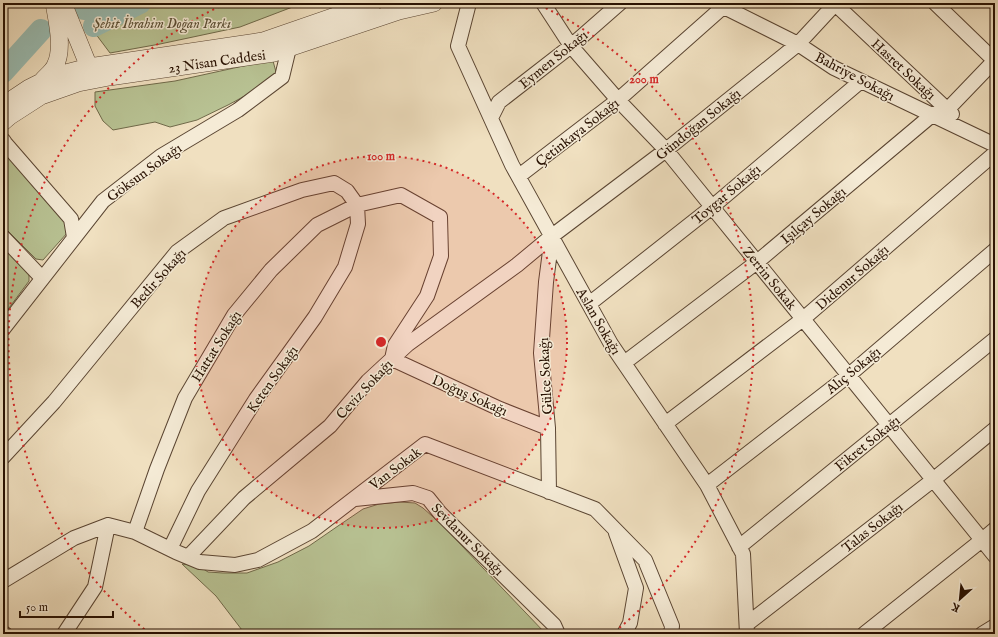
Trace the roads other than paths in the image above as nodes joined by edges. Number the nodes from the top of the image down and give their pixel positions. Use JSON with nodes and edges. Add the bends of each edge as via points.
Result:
{"nodes":[{"id":1,"x":54,"y":3,"type":"edge"},
{"id":2,"x":63,"y":3,"type":"edge"},
{"id":3,"x":373,"y":3,"type":"edge"},
{"id":4,"x":434,"y":3,"type":"edge"},
{"id":5,"x":469,"y":3,"type":"edge"},
{"id":6,"x":543,"y":3,"type":"edge"},
{"id":7,"x":620,"y":3,"type":"edge"},
{"id":8,"x":835,"y":3,"type":"edge"},
{"id":9,"x":935,"y":3,"type":"edge"},
{"id":10,"x":720,"y":5,"type":"edge"},
{"id":11,"x":288,"y":40,"type":"junction"},
{"id":12,"x":798,"y":44,"type":"junction"},
{"id":13,"x":571,"y":46,"type":"junction"},
{"id":14,"x":995,"y":60,"type":"edge"},
{"id":15,"x":89,"y":67,"type":"junction"},
{"id":16,"x":109,"y":77,"type":"junction"},
{"id":17,"x":861,"y":81,"type":"junction"},
{"id":18,"x":41,"y":82,"type":"junction"},
{"id":19,"x":618,"y":100,"type":"junction"},
{"id":20,"x":3,"y":106,"type":"edge"},
{"id":21,"x":947,"y":110,"type":"junction"},
{"id":22,"x":932,"y":115,"type":"junction"},
{"id":23,"x":490,"y":118,"type":"junction"},
{"id":24,"x":3,"y":122,"type":"edge"},
{"id":25,"x":974,"y":135,"type":"junction"},
{"id":26,"x":3,"y":140,"type":"edge"},
{"id":27,"x":995,"y":146,"type":"edge"},
{"id":28,"x":666,"y":150,"type":"junction"},
{"id":29,"x":995,"y":153,"type":"edge"},
{"id":30,"x":519,"y":176,"type":"junction"},
{"id":31,"x":357,"y":205,"type":"junction"},
{"id":32,"x":712,"y":207,"type":"junction"},
{"id":33,"x":552,"y":236,"type":"junction"},
{"id":34,"x":3,"y":237,"type":"edge"},
{"id":35,"x":74,"y":238,"type":"junction"},
{"id":36,"x":995,"y":250,"type":"edge"},
{"id":37,"x":757,"y":262,"type":"junction"},
{"id":38,"x":42,"y":278,"type":"junction"},
{"id":39,"x":589,"y":304,"type":"junction"},
{"id":40,"x":803,"y":319,"type":"junction"},
{"id":41,"x":3,"y":329,"type":"edge"},
{"id":42,"x":995,"y":339,"type":"edge"},
{"id":43,"x":392,"y":359,"type":"junction"},
{"id":44,"x":624,"y":363,"type":"junction"},
{"id":45,"x":848,"y":375,"type":"junction"},
{"id":46,"x":665,"y":424,"type":"junction"},
{"id":47,"x":889,"y":425,"type":"junction"},
{"id":48,"x":548,"y":428,"type":"junction"},
{"id":49,"x":995,"y":429,"type":"edge"},
{"id":50,"x":3,"y":457,"type":"edge"},
{"id":51,"x":933,"y":480,"type":"junction"},
{"id":52,"x":707,"y":485,"type":"junction"},
{"id":53,"x":549,"y":492,"type":"junction"},
{"id":54,"x":354,"y":499,"type":"junction"},
{"id":55,"x":108,"y":525,"type":"junction"},
{"id":56,"x":614,"y":529,"type":"junction"},
{"id":57,"x":995,"y":529,"type":"edge"},
{"id":58,"x":135,"y":532,"type":"junction"},
{"id":59,"x":982,"y":540,"type":"junction"},
{"id":60,"x":739,"y":547,"type":"junction"},
{"id":61,"x":170,"y":549,"type":"junction"},
{"id":62,"x":995,"y":556,"type":"edge"},
{"id":63,"x":188,"y":557,"type":"junction"},
{"id":64,"x":3,"y":581,"type":"edge"},
{"id":65,"x":995,"y":626,"type":"edge"},
{"id":66,"x":747,"y":629,"type":"edge"},
{"id":67,"x":64,"y":634,"type":"edge"},
{"id":68,"x":558,"y":634,"type":"edge"},
{"id":69,"x":624,"y":634,"type":"edge"},
{"id":70,"x":671,"y":634,"type":"edge"},
{"id":71,"x":864,"y":634,"type":"edge"},
{"id":72,"x":982,"y":634,"type":"edge"}],
"edges":[{"from":1,"to":18,"type":"street","via":[[59,28],[57,62]]},
{"from":2,"to":15,"type":"street"},
{"from":3,"to":11,"type":"street","name":"23 Nisan Caddesi"},
{"from":4,"to":11,"type":"street","name":"23 Nisan Caddesi"},
{"from":5,"to":23,"type":"street","name":"Aslan Sokağı","via":[[458,46]]},
{"from":6,"to":13,"type":"street","name":"Zerrin Sokak"},
{"from":7,"to":13,"type":"street","name":"Eymen Sokağı"},
{"from":8,"to":12,"type":"street","name":"Gündoğan Sokağı"},
{"from":8,"to":21,"type":"street","name":"Hasret Sokağı"},
{"from":9,"to":14,"type":"street"},
{"from":10,"to":12,"type":"street","name":"Bahriye Sokağı"},
{"from":10,"to":19,"type":"street","name":"Çetinkaya Sokağı"},
{"from":11,"to":15,"type":"street","name":"23 Nisan Caddesi","via":[[263,40]]},
{"from":11,"to":16,"type":"street","name":"23 Nisan Caddesi","via":[[274,53]]},
{"from":11,"to":35,"type":"street","name":"Göksun Sokağı","via":[[282,77],[238,110],[161,156],[103,201]]},
{"from":12,"to":17,"type":"street","name":"Bahriye Sokağı","via":[[834,68]]},
{"from":12,"to":28,"type":"street","name":"Gündoğan Sokağı"},
{"from":13,"to":19,"type":"street","name":"Zerrin Sokak"},
{"from":13,"to":23,"type":"street","name":"Eymen Sokağı","via":[[499,102]]},
{"from":14,"to":21,"type":"street","name":"Işılçay Sokağı"},
{"from":15,"to":16,"type":"street","via":[[96,75]]},
{"from":15,"to":18,"type":"street","name":"23 Nisan Caddesi"},
{"from":16,"to":24,"type":"street","name":"23 Nisan Caddesi","via":[[78,83],[41,96]]},
{"from":17,"to":22,"type":"street","name":"Bahriye Sokağı"},
{"from":17,"to":32,"type":"street","name":"Toygar Sokağı"},
{"from":18,"to":20,"type":"street","name":"23 Nisan Caddesi","via":[[18,94]]},
{"from":19,"to":28,"type":"street","name":"Zerrin Sokak"},
{"from":19,"to":30,"type":"street","name":"Çetinkaya Sokağı"},
{"from":21,"to":22,"type":"street","name":"Işılçay Sokağı"},
{"from":21,"to":25,"type":"street","name":"Hasret Sokağı"},
{"from":22,"to":25,"type":"street","name":"Bahriye Sokağı"},
{"from":22,"to":37,"type":"street","name":"Işılçay Sokağı"},
{"from":23,"to":30,"type":"street","name":"Aslan Sokağı"},
{"from":25,"to":27,"type":"street","name":"Bahriye Sokağı"},
{"from":26,"to":35,"type":"street","via":[[71,219]]},
{"from":28,"to":32,"type":"street","name":"Zerrin Sokak"},
{"from":28,"to":33,"type":"street","name":"Gündoğan Sokağı"},
{"from":29,"to":40,"type":"street","name":"Didenur Sokağı"},
{"from":30,"to":33,"type":"street","name":"Aslan Sokağı"},
{"from":31,"to":43,"type":"street","name":"Hattat Sokağı","via":[[401,195],[440,217],[441,256],[427,296],[395,345]]},
{"from":31,"to":50,"type":"street","name":"Bedir Sokağı","via":[[347,191],[334,183],[302,190],[218,222],[177,252],[54,402]]},
{"from":31,"to":58,"type":"street","name":"Hattat Sokağı","via":[[318,225],[271,270],[234,315],[185,398]]},
{"from":31,"to":61,"type":"street","name":"Keten Sokağı","via":[[358,224],[345,267],[315,317],[256,399],[198,491]]},
{"from":32,"to":37,"type":"street","name":"Zerrin Sokak"},
{"from":32,"to":39,"type":"street","name":"Toygar Sokağı"},
{"from":33,"to":39,"type":"street","name":"Aslan Sokağı"},
{"from":33,"to":43,"type":"street","name":"Ceviz Sokağı","via":[[517,266],[408,344]]},
{"from":33,"to":48,"type":"street","name":"Gülce Sokağı","via":[[541,353]]},
{"from":34,"to":38,"type":"street"},
{"from":35,"to":38,"type":"street","name":"Göksun Sokağı"},
{"from":36,"to":45,"type":"street","name":"Alıç Sokağı"},
{"from":37,"to":40,"type":"street","name":"Zerrin Sokak"},
{"from":37,"to":44,"type":"street","name":"Işılçay Sokağı"},
{"from":38,"to":41,"type":"street","name":"Göksun Sokağı"},
{"from":39,"to":44,"type":"street","name":"Aslan Sokağı"},
{"from":40,"to":45,"type":"street","name":"Zerrin Sokak"},
{"from":40,"to":46,"type":"street","name":"Didenur Sokağı"},
{"from":42,"to":47,"type":"street","name":"Fikret Sokağı"},
{"from":43,"to":48,"type":"street","name":"Doğuş Sokağı","via":[[500,409]]},
{"from":43,"to":63,"type":"street","name":"Ceviz Sokağı","via":[[368,381],[330,426],[244,498]]},
{"from":44,"to":46,"type":"street","name":"Aslan Sokağı"},
{"from":45,"to":47,"type":"street","name":"Zerrin Sokak"},
{"from":45,"to":52,"type":"street","name":"Alıç Sokağı"},
{"from":46,"to":52,"type":"street","name":"Aslan Sokağı"},
{"from":47,"to":51,"type":"street","name":"Zerrin Sokak"},
{"from":47,"to":60,"type":"street","name":"Fikret Sokağı"},
{"from":48,"to":53,"type":"street","name":"Gülce Sokağı"},
{"from":49,"to":51,"type":"street","name":"Talas Sokağı"},
{"from":51,"to":59,"type":"street","name":"Zerrin Sokak"},
{"from":51,"to":66,"type":"street","name":"Talas Sokağı"},
{"from":52,"to":60,"type":"street","name":"Aslan Sokağı"},
{"from":53,"to":54,"type":"street","name":"Van Sokak","via":[[425,444]]},
{"from":53,"to":56,"type":"street","name":"Van Sokak","via":[[595,509]]},
{"from":54,"to":63,"type":"street","name":"Van Sokak","via":[[312,531],[258,560],[234,565],[200,562]]},
{"from":54,"to":68,"type":"street","name":"Sevdanur Sokağı","via":[[413,493],[428,498],[440,513],[554,625]]},
{"from":55,"to":58,"type":"street","name":"Van Sokak"},
{"from":55,"to":64,"type":"street","via":[[74,538]]},
{"from":55,"to":67,"type":"street","via":[[95,587]]},
{"from":56,"to":69,"type":"street","via":[[636,588],[630,623]]},
{"from":56,"to":70,"type":"street","name":"Van Sokak","via":[[645,560],[672,626]]},
{"from":57,"to":59,"type":"street"},
{"from":58,"to":61,"type":"street","name":"Van Sokak"},
{"from":59,"to":62,"type":"street","name":"Zerrin Sokak"},
{"from":59,"to":71,"type":"street"},
{"from":60,"to":66,"type":"street","name":"Aslan Sokağı","via":[[744,554]]},
{"from":61,"to":63,"type":"street","name":"Van Sokak"},
{"from":65,"to":72,"type":"street"}]}
